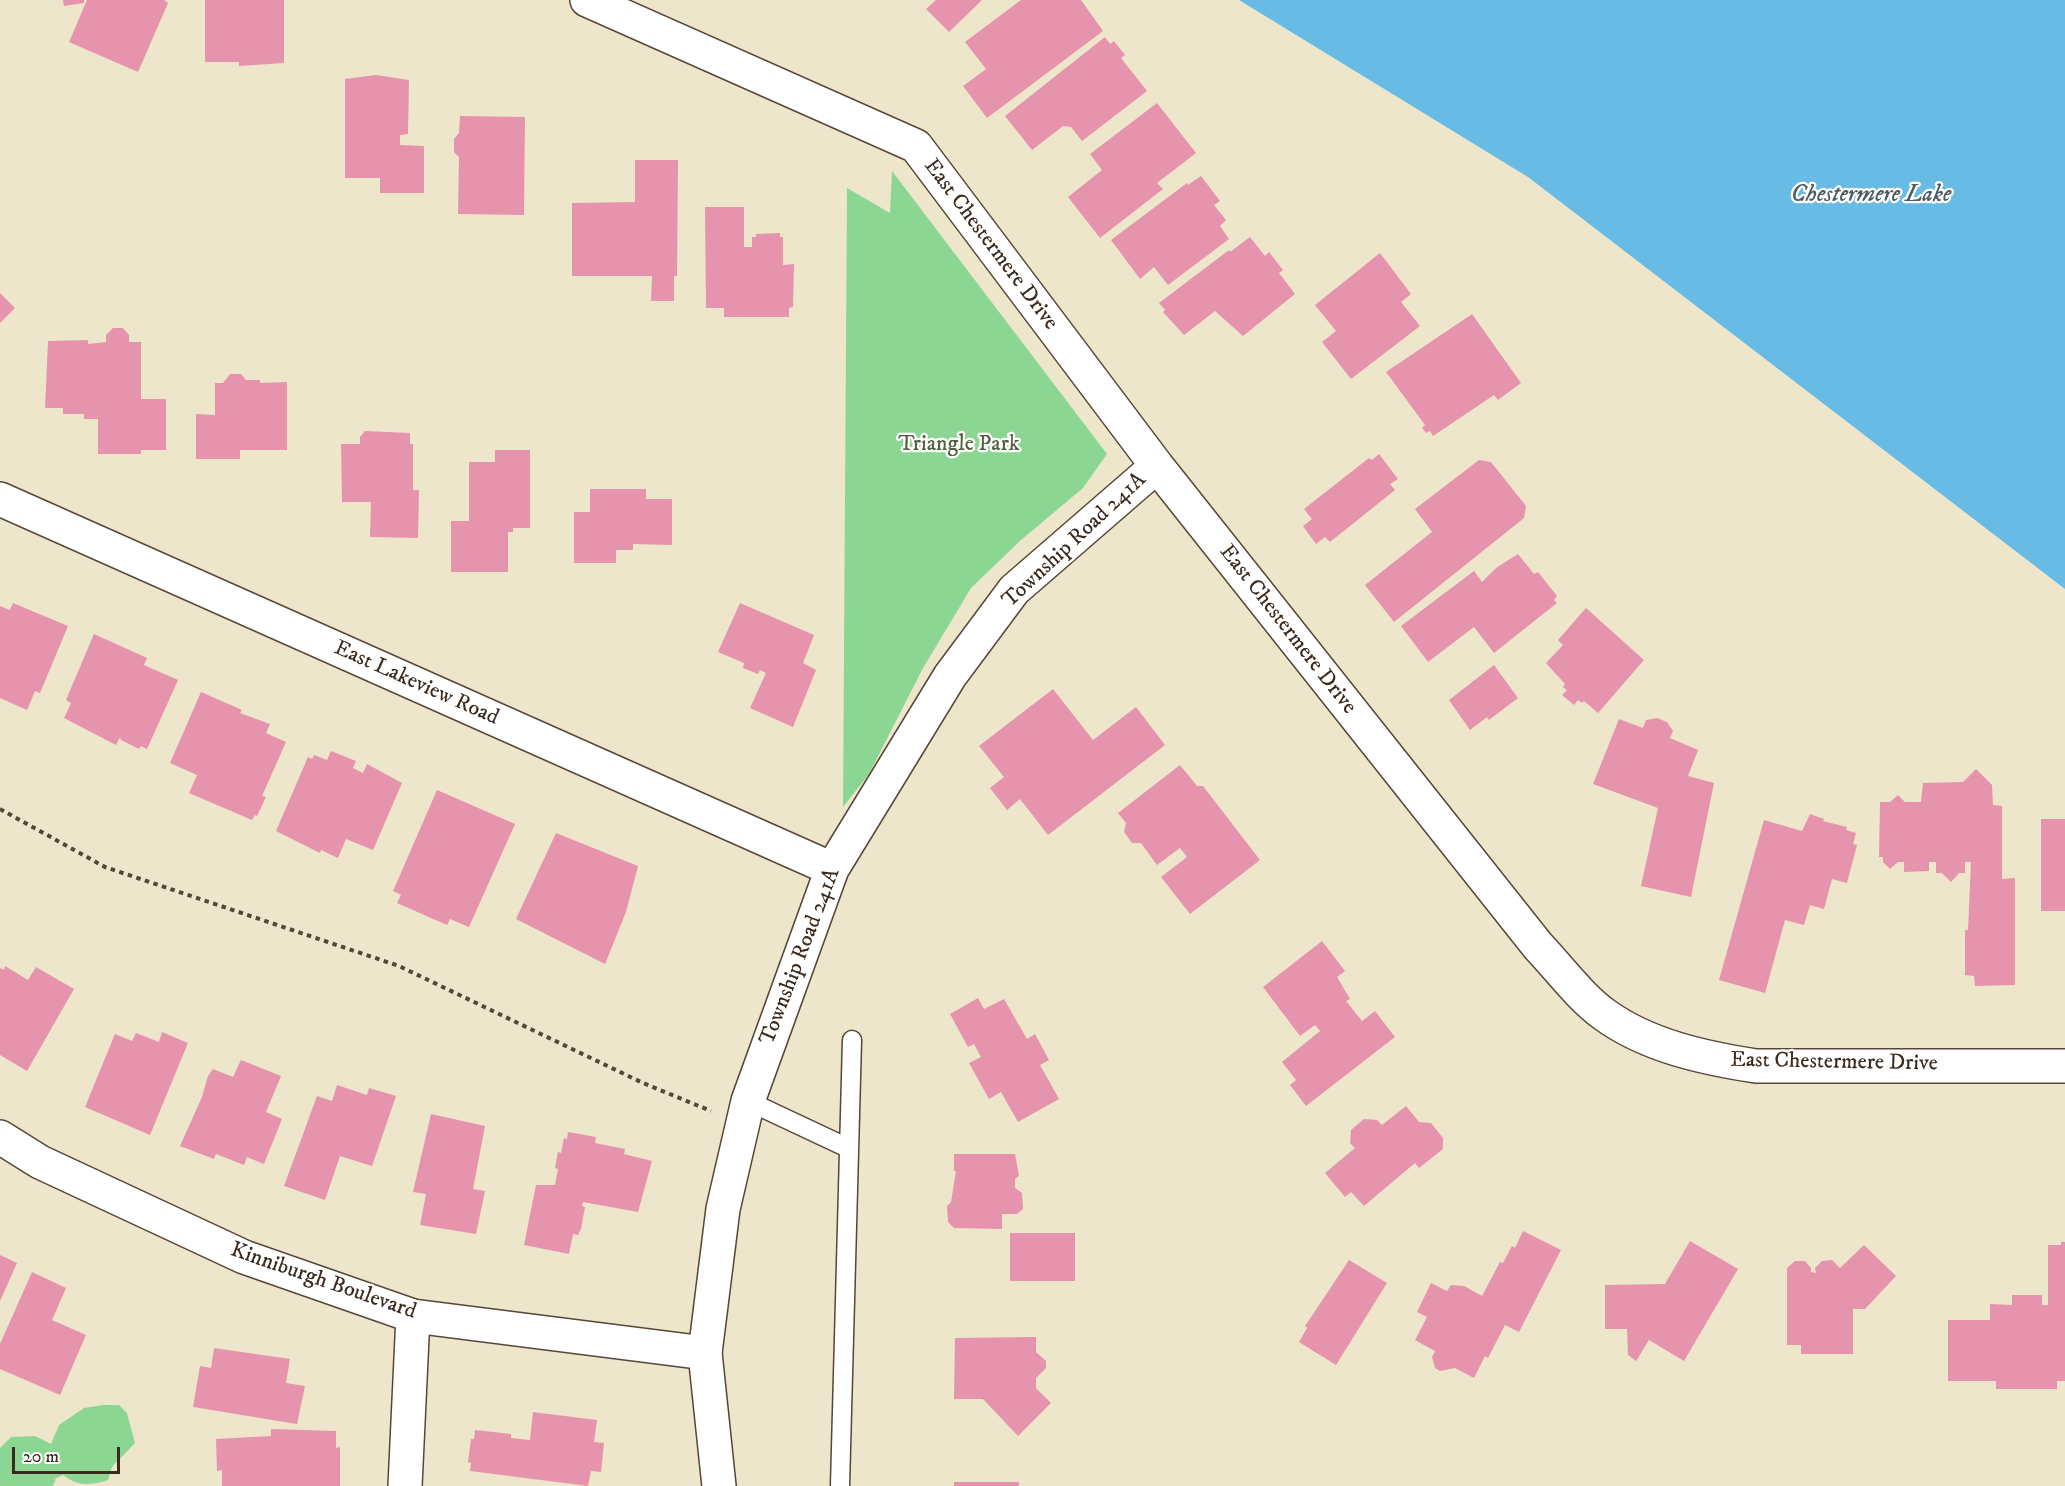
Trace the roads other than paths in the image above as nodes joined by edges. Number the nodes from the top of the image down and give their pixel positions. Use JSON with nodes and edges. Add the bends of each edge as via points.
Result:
{"nodes":[{"id":1,"x":587,"y":0,"type":"edge"},
{"id":2,"x":1157,"y":466,"type":"junction"},
{"id":3,"x":0,"y":499,"type":"edge"},
{"id":4,"x":832,"y":869,"type":"junction"},
{"id":5,"x":852,"y":1040,"type":"dead end"},
{"id":6,"x":2065,"y":1066,"type":"edge"},
{"id":7,"x":745,"y":1112,"type":"junction"},
{"id":8,"x":0,"y":1137,"type":"edge"},
{"id":9,"x":848,"y":1148,"type":"junction"},
{"id":10,"x":413,"y":1316,"type":"junction"},
{"id":11,"x":705,"y":1353,"type":"junction"},
{"id":12,"x":405,"y":1486,"type":"edge"},
{"id":13,"x":719,"y":1486,"type":"edge"},
{"id":14,"x":840,"y":1486,"type":"edge"}],
"edges":[{"from":1,"to":2,"type":"street","name":"East Chestermere Drive","via":[[916,146]]},
{"from":2,"to":4,"type":"street","name":"Township Road 241A","via":[[1014,590],[950,676]]},
{"from":2,"to":6,"type":"street","name":"East Chestermere Drive","via":[[1538,946],[1604,1014],[1679,1050],[1756,1066]]},
{"from":3,"to":4,"type":"street","name":"East Lakeview Road"},
{"from":4,"to":7,"type":"street","name":"Township Road 241A"},
{"from":5,"to":9,"type":"lane"},
{"from":7,"to":9,"type":"lane"},
{"from":7,"to":11,"type":"street","name":"Township Road 241A","via":[[723,1209]]},
{"from":8,"to":10,"type":"street","name":"Kinniburgh Boulevard","via":[[40,1162],[244,1257]]},
{"from":9,"to":14,"type":"lane"},
{"from":10,"to":11,"type":"street","name":"Kinniburgh Boulevard"},
{"from":10,"to":12,"type":"street"},
{"from":11,"to":13,"type":"street","name":"Township Road 241A"}]}
